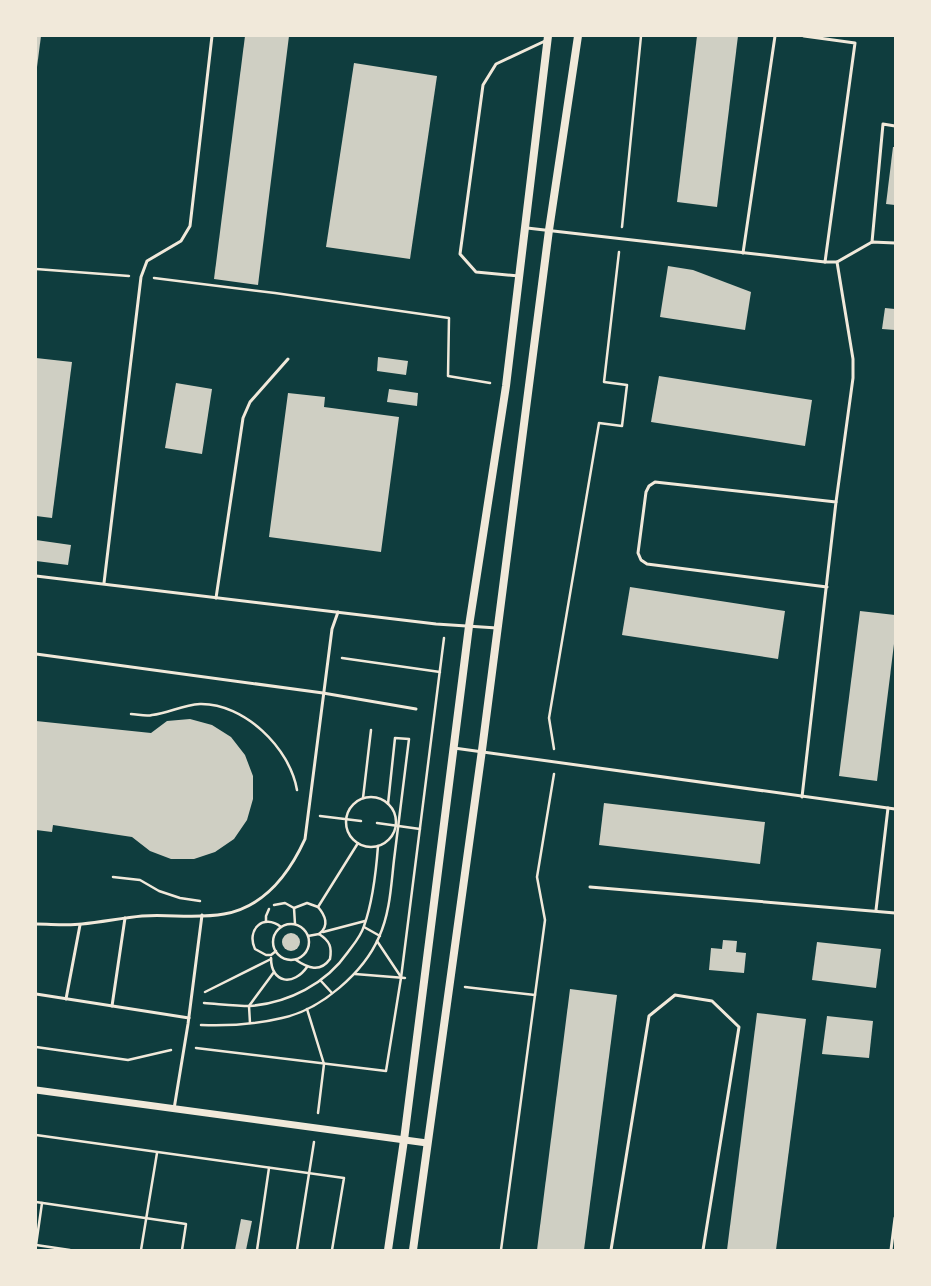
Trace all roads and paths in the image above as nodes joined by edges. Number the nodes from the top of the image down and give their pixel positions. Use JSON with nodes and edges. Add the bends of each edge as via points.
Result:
{"nodes":[{"id":1,"x":212,"y":36,"type":"edge"},
{"id":2,"x":578,"y":36,"type":"edge"},
{"id":3,"x":641,"y":36,"type":"edge"},
{"id":4,"x":775,"y":36,"type":"edge"},
{"id":5,"x":804,"y":36,"type":"edge"},
{"id":6,"x":547,"y":38,"type":"edge"},
{"id":7,"x":895,"y":126,"type":"edge"},
{"id":8,"x":525,"y":228,"type":"junction"},
{"id":9,"x":549,"y":230,"type":"junction"},
{"id":10,"x":621,"y":238,"type":"junction"},
{"id":11,"x":872,"y":242,"type":"junction"},
{"id":12,"x":895,"y":243,"type":"edge"},
{"id":13,"x":744,"y":253,"type":"junction"},
{"id":14,"x":825,"y":262,"type":"junction"},
{"id":15,"x":837,"y":262,"type":"junction"},
{"id":16,"x":36,"y":270,"type":"edge"},
{"id":17,"x":519,"y":276,"type":"junction"},
{"id":18,"x":140,"y":277,"type":"junction"},
{"id":19,"x":288,"y":359,"type":"dead end"},
{"id":20,"x":506,"y":386,"type":"junction"},
{"id":21,"x":836,"y":502,"type":"junction"},
{"id":22,"x":36,"y":576,"type":"edge"},
{"id":23,"x":104,"y":583,"type":"junction"},
{"id":24,"x":827,"y":587,"type":"junction"},
{"id":25,"x":216,"y":598,"type":"junction"},
{"id":26,"x":338,"y":612,"type":"junction"},
{"id":27,"x":445,"y":624,"type":"junction"},
{"id":28,"x":469,"y":626,"type":"junction"},
{"id":29,"x":498,"y":628,"type":"junction"},
{"id":30,"x":36,"y":654,"type":"edge"},
{"id":31,"x":338,"y":658,"type":"dead end"},
{"id":32,"x":440,"y":672,"type":"junction"},
{"id":33,"x":323,"y":693,"type":"junction"},
{"id":34,"x":416,"y":709,"type":"dead end"},
{"id":35,"x":131,"y":714,"type":"dead end"},
{"id":36,"x":371,"y":730,"type":"dead end"},
{"id":37,"x":452,"y":748,"type":"junction"},
{"id":38,"x":482,"y":750,"type":"junction"},
{"id":39,"x":556,"y":762,"type":"junction"},
{"id":40,"x":298,"y":793,"type":"dead end"},
{"id":41,"x":802,"y":797,"type":"junction"},
{"id":42,"x":363,"y":798,"type":"junction"},
{"id":43,"x":388,"y":804,"type":"junction"},
{"id":44,"x":888,"y":808,"type":"junction"},
{"id":45,"x":895,"y":809,"type":"edge"},
{"id":46,"x":346,"y":820,"type":"junction"},
{"id":47,"x":361,"y":821,"type":"dead end"},
{"id":48,"x":377,"y":823,"type":"dead end"},
{"id":49,"x":397,"y":825,"type":"junction"},
{"id":50,"x":420,"y":829,"type":"junction"},
{"id":51,"x":358,"y":843,"type":"junction"},
{"id":52,"x":378,"y":846,"type":"junction"},
{"id":53,"x":113,"y":877,"type":"dead end"},
{"id":54,"x":590,"y":886,"type":"dead end"},
{"id":55,"x":202,"y":901,"type":"dead end"},
{"id":56,"x":318,"y":907,"type":"junction"},
{"id":57,"x":294,"y":908,"type":"junction"},
{"id":58,"x":876,"y":910,"type":"junction"},
{"id":59,"x":895,"y":913,"type":"edge"},
{"id":60,"x":202,"y":915,"type":"junction"},
{"id":61,"x":125,"y":918,"type":"junction"},
{"id":62,"x":266,"y":921,"type":"junction"},
{"id":63,"x":365,"y":921,"type":"junction"},
{"id":64,"x":36,"y":924,"type":"edge"},
{"id":65,"x":80,"y":924,"type":"junction"},
{"id":66,"x":295,"y":924,"type":"junction"},
{"id":67,"x":281,"y":927,"type":"junction"},
{"id":68,"x":364,"y":927,"type":"junction"},
{"id":69,"x":321,"y":933,"type":"junction"},
{"id":70,"x":308,"y":936,"type":"junction"},
{"id":71,"x":380,"y":936,"type":"junction"},
{"id":72,"x":377,"y":941,"type":"junction"},
{"id":73,"x":276,"y":951,"type":"junction"},
{"id":74,"x":272,"y":954,"type":"junction"},
{"id":75,"x":271,"y":959,"type":"junction"},
{"id":76,"x":296,"y":959,"type":"junction"},
{"id":77,"x":307,"y":967,"type":"junction"},
{"id":78,"x":274,"y":972,"type":"junction"},
{"id":79,"x":354,"y":974,"type":"junction"},
{"id":80,"x":401,"y":978,"type":"junction"},
{"id":81,"x":405,"y":978,"type":"dead end"},
{"id":82,"x":321,"y":981,"type":"junction"},
{"id":83,"x":462,"y":987,"type":"dead end"},
{"id":84,"x":332,"y":993,"type":"junction"},
{"id":85,"x":36,"y":994,"type":"edge"},
{"id":86,"x":535,"y":995,"type":"junction"},
{"id":87,"x":66,"y":999,"type":"junction"},
{"id":88,"x":192,"y":1000,"type":"junction"},
{"id":89,"x":112,"y":1006,"type":"junction"},
{"id":90,"x":249,"y":1006,"type":"junction"},
{"id":91,"x":189,"y":1018,"type":"junction"},
{"id":92,"x":250,"y":1023,"type":"junction"},
{"id":93,"x":188,"y":1024,"type":"junction"},
{"id":94,"x":324,"y":1064,"type":"dead end"},
{"id":95,"x":36,"y":1090,"type":"edge"},
{"id":96,"x":174,"y":1109,"type":"junction"},
{"id":97,"x":36,"y":1135,"type":"edge"},
{"id":98,"x":404,"y":1140,"type":"junction"},
{"id":99,"x":427,"y":1143,"type":"junction"},
{"id":100,"x":157,"y":1153,"type":"junction"},
{"id":101,"x":269,"y":1168,"type":"junction"},
{"id":102,"x":36,"y":1202,"type":"edge"},
{"id":103,"x":42,"y":1203,"type":"junction"},
{"id":104,"x":146,"y":1218,"type":"junction"},
{"id":105,"x":895,"y":1218,"type":"edge"},
{"id":106,"x":36,"y":1245,"type":"edge"},
{"id":107,"x":70,"y":1250,"type":"edge"},
{"id":108,"x":141,"y":1250,"type":"edge"},
{"id":109,"x":182,"y":1250,"type":"edge"},
{"id":110,"x":257,"y":1250,"type":"edge"},
{"id":111,"x":332,"y":1250,"type":"edge"},
{"id":112,"x":388,"y":1250,"type":"edge"},
{"id":113,"x":413,"y":1250,"type":"edge"},
{"id":114,"x":501,"y":1250,"type":"edge"},
{"id":115,"x":611,"y":1250,"type":"edge"},
{"id":116,"x":704,"y":1250,"type":"edge"},
{"id":117,"x":891,"y":1250,"type":"edge"}],
"edges":[{"from":1,"to":18,"type":"lane","via":[[190,226],[181,241],[147,261]]},
{"from":2,"to":9,"type":"main road"},
{"from":3,"to":10,"type":"path"},
{"from":4,"to":13,"type":"lane"},
{"from":5,"to":14,"type":"lane","via":[[855,43]]},
{"from":6,"to":8,"type":"main road"},
{"from":6,"to":17,"type":"lane","via":[[496,64],[483,85],[460,254],[476,272]]},
{"from":7,"to":11,"type":"lane","via":[[882,124]]},
{"from":8,"to":9,"type":"lane"},
{"from":8,"to":17,"type":"main road"},
{"from":9,"to":10,"type":"lane"},
{"from":9,"to":29,"type":"main road"},
{"from":10,"to":13,"type":"lane"},
{"from":10,"to":39,"type":"path","via":[[604,382],[627,385],[622,426],[599,423],[549,718]]},
{"from":11,"to":12,"type":"lane"},
{"from":11,"to":15,"type":"lane"},
{"from":13,"to":14,"type":"lane"},
{"from":14,"to":15,"type":"lane"},
{"from":15,"to":21,"type":"lane","via":[[853,359],[853,378]]},
{"from":16,"to":18,"type":"path"},
{"from":17,"to":20,"type":"main road"},
{"from":18,"to":20,"type":"path","via":[[449,318],[448,376]]},
{"from":18,"to":23,"type":"lane"},
{"from":19,"to":25,"type":"lane","via":[[250,402],[243,418]]},
{"from":20,"to":28,"type":"main road"},
{"from":21,"to":24,"type":"lane"},
{"from":21,"to":24,"type":"lane","via":[[655,482],[646,492],[638,553],[641,560],[647,564]]},
{"from":22,"to":23,"type":"lane"},
{"from":23,"to":25,"type":"lane"},
{"from":24,"to":41,"type":"lane"},
{"from":25,"to":26,"type":"lane"},
{"from":26,"to":27,"type":"lane"},
{"from":26,"to":33,"type":"lane","via":[[332,629]]},
{"from":27,"to":28,"type":"lane"},
{"from":27,"to":32,"type":"path"},
{"from":28,"to":29,"type":"lane"},
{"from":28,"to":37,"type":"main road"},
{"from":29,"to":38,"type":"main road"},
{"from":30,"to":33,"type":"lane"},
{"from":31,"to":32,"type":"path"},
{"from":32,"to":50,"type":"path"},
{"from":33,"to":34,"type":"lane"},
{"from":33,"to":60,"type":"lane","via":[[305,839],[296,857],[285,875],[255,902],[223,914]]},
{"from":35,"to":40,"type":"path","via":[[152,716],[186,705],[202,704],[222,707],[237,714],[253,723],[279,749],[288,763]]},
{"from":36,"to":42,"type":"path"},
{"from":37,"to":38,"type":"lane"},
{"from":37,"to":98,"type":"main road"},
{"from":38,"to":39,"type":"lane"},
{"from":38,"to":99,"type":"main road"},
{"from":39,"to":41,"type":"lane"},
{"from":39,"to":86,"type":"path","via":[[536,877],[545,920]]},
{"from":41,"to":44,"type":"lane"},
{"from":42,"to":43,"type":"path","via":[[376,798]]},
{"from":42,"to":46,"type":"path","via":[[351,806]]},
{"from":43,"to":49,"type":"path"},
{"from":43,"to":49,"type":"path","via":[[395,738],[409,739]]},
{"from":44,"to":45,"type":"lane"},
{"from":44,"to":58,"type":"lane"},
{"from":46,"to":47,"type":"path"},
{"from":46,"to":51,"type":"path","via":[[349,833]]},
{"from":48,"to":49,"type":"path"},
{"from":49,"to":50,"type":"path"},
{"from":49,"to":52,"type":"path","via":[[389,838]]},
{"from":49,"to":71,"type":"path","via":[[387,915]]},
{"from":50,"to":80,"type":"path"},
{"from":51,"to":52,"type":"path","via":[[364,846]]},
{"from":51,"to":56,"type":"path"},
{"from":52,"to":63,"type":"path","via":[[376,875]]},
{"from":53,"to":55,"type":"path","via":[[140,880],[159,891],[180,898]]},
{"from":54,"to":58,"type":"lane"},
{"from":56,"to":57,"type":"path","via":[[307,903]]},
{"from":56,"to":69,"type":"path","via":[[326,920]]},
{"from":57,"to":62,"type":"path","via":[[285,903],[271,906]]},
{"from":57,"to":66,"type":"path"},
{"from":58,"to":59,"type":"lane"},
{"from":60,"to":61,"type":"lane"},
{"from":60,"to":88,"type":"lane"},
{"from":61,"to":65,"type":"lane"},
{"from":61,"to":89,"type":"lane"},
{"from":62,"to":67,"type":"path"},
{"from":62,"to":74,"type":"path","via":[[255,929],[252,944],[260,953]]},
{"from":63,"to":68,"type":"path"},
{"from":63,"to":69,"type":"path"},
{"from":64,"to":65,"type":"lane"},
{"from":65,"to":87,"type":"lane"},
{"from":66,"to":67,"type":"path"},
{"from":66,"to":70,"type":"path","via":[[303,928]]},
{"from":67,"to":73,"type":"path","via":[[274,935]]},
{"from":68,"to":71,"type":"path"},
{"from":68,"to":82,"type":"path","via":[[340,963]]},
{"from":69,"to":70,"type":"path"},
{"from":69,"to":77,"type":"path","via":[[329,942],[330,959],[322,967]]},
{"from":70,"to":76,"type":"path","via":[[310,941],[307,950]]},
{"from":71,"to":72,"type":"path"},
{"from":72,"to":79,"type":"path"},
{"from":72,"to":80,"type":"path"},
{"from":73,"to":74,"type":"path"},
{"from":73,"to":76,"type":"path","via":[[286,959]]},
{"from":74,"to":75,"type":"path"},
{"from":75,"to":78,"type":"path"},
{"from":75,"to":88,"type":"path"},
{"from":76,"to":77,"type":"path"},
{"from":77,"to":78,"type":"path","via":[[299,977],[292,980],[278,977]]},
{"from":78,"to":90,"type":"path"},
{"from":79,"to":80,"type":"path"},
{"from":79,"to":84,"type":"path"},
{"from":80,"to":81,"type":"path"},
{"from":80,"to":94,"type":"path","via":[[386,1071]]},
{"from":82,"to":84,"type":"path"},
{"from":82,"to":90,"type":"path","via":[[277,1002]]},
{"from":83,"to":86,"type":"path"},
{"from":84,"to":92,"type":"path","via":[[307,1009],[284,1018]]},
{"from":85,"to":87,"type":"lane"},
{"from":86,"to":114,"type":"path"},
{"from":87,"to":89,"type":"lane"},
{"from":88,"to":90,"type":"path"},
{"from":88,"to":91,"type":"lane"},
{"from":89,"to":91,"type":"lane"},
{"from":90,"to":92,"type":"path"},
{"from":91,"to":93,"type":"lane"},
{"from":92,"to":93,"type":"path"},
{"from":93,"to":96,"type":"lane"},
{"from":95,"to":96,"type":"street"},
{"from":96,"to":98,"type":"street"},
{"from":97,"to":100,"type":"path"},
{"from":98,"to":99,"type":"street"},
{"from":98,"to":112,"type":"main road"},
{"from":99,"to":113,"type":"main road"},
{"from":100,"to":101,"type":"path"},
{"from":100,"to":104,"type":"path"},
{"from":101,"to":110,"type":"path"},
{"from":101,"to":111,"type":"path","via":[[344,1178]]},
{"from":102,"to":103,"type":"path"},
{"from":103,"to":104,"type":"path"},
{"from":103,"to":106,"type":"path"},
{"from":104,"to":108,"type":"path"},
{"from":104,"to":109,"type":"path","via":[[186,1224]]},
{"from":105,"to":117,"type":"lane"},
{"from":106,"to":107,"type":"path"},
{"from":115,"to":116,"type":"lane","via":[[649,1016],[675,995],[712,1001],[739,1027]]}]}
